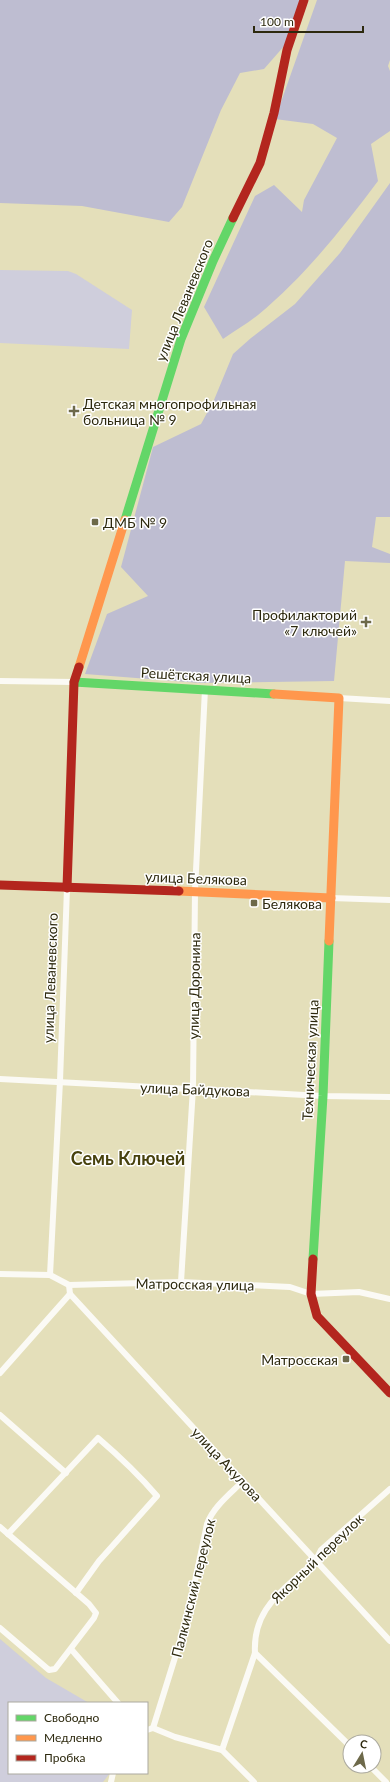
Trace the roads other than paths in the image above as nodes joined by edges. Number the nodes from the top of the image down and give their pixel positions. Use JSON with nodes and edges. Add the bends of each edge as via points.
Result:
{"nodes":[{"id":1,"x":304,"y":0,"type":"edge"},
{"id":2,"x":0,"y":681,"type":"edge"},
{"id":3,"x":74,"y":682,"type":"junction"},
{"id":4,"x":205,"y":689,"type":"junction"},
{"id":5,"x":339,"y":698,"type":"junction"},
{"id":6,"x":390,"y":701,"type":"edge"},
{"id":7,"x":0,"y":885,"type":"edge"},
{"id":8,"x":67,"y":888,"type":"junction"},
{"id":9,"x":195,"y":891,"type":"junction"},
{"id":10,"x":331,"y":898,"type":"junction"},
{"id":11,"x":390,"y":900,"type":"edge"},
{"id":12,"x":0,"y":1079,"type":"edge"},
{"id":13,"x":60,"y":1081,"type":"junction"},
{"id":14,"x":193,"y":1088,"type":"junction"},
{"id":15,"x":323,"y":1096,"type":"junction"},
{"id":16,"x":390,"y":1097,"type":"edge"},
{"id":17,"x":0,"y":1274,"type":"edge"},
{"id":18,"x":50,"y":1275,"type":"junction"},
{"id":19,"x":181,"y":1282,"type":"junction"},
{"id":20,"x":69,"y":1285,"type":"junction"},
{"id":21,"x":70,"y":1294,"type":"junction"},
{"id":22,"x":311,"y":1294,"type":"junction"},
{"id":23,"x":390,"y":1299,"type":"edge"},
{"id":24,"x":0,"y":1373,"type":"edge"},
{"id":25,"x":390,"y":1393,"type":"edge"},
{"id":26,"x":0,"y":1414,"type":"edge"},
{"id":27,"x":66,"y":1473,"type":"junction"},
{"id":28,"x":243,"y":1482,"type":"junction"},
{"id":29,"x":390,"y":1489,"type":"edge"},
{"id":30,"x":0,"y":1527,"type":"edge"},
{"id":31,"x":8,"y":1534,"type":"junction"},
{"id":32,"x":316,"y":1561,"type":"junction"},
{"id":33,"x":76,"y":1593,"type":"junction"},
{"id":34,"x":0,"y":1628,"type":"edge"},
{"id":35,"x":390,"y":1641,"type":"edge"},
{"id":36,"x":71,"y":1649,"type":"junction"},
{"id":37,"x":255,"y":1653,"type":"junction"},
{"id":38,"x":117,"y":1702,"type":"edge"},
{"id":39,"x":150,"y":1729,"type":"edge"},
{"id":40,"x":342,"y":1738,"type":"edge"},
{"id":41,"x":222,"y":1750,"type":"junction"},
{"id":42,"x":378,"y":1774,"type":"edge"},
{"id":43,"x":254,"y":1782,"type":"edge"},
{"id":44,"x":386,"y":1782,"type":"edge"}],
"edges":[{"from":1,"to":3,"type":"street","name":"улица Леваневского","via":[[287,50],[260,163],[213,261],[181,339]]},
{"from":2,"to":3,"type":"street","name":"Решётская улица"},
{"from":3,"to":4,"type":"street","name":"Решётская улица"},
{"from":3,"to":8,"type":"street","name":"улица Леваневского"},
{"from":4,"to":5,"type":"street","name":"Решётская улица"},
{"from":4,"to":9,"type":"street","name":"улица Доронина"},
{"from":5,"to":6,"type":"street","name":"Решётская улица"},
{"from":5,"to":10,"type":"street","name":"Техническая улица"},
{"from":7,"to":8,"type":"street","name":"улица Белякова"},
{"from":8,"to":9,"type":"street","name":"улица Белякова"},
{"from":8,"to":13,"type":"street","name":"улица Леваневского"},
{"from":9,"to":10,"type":"street","name":"улица Белякова"},
{"from":9,"to":14,"type":"street","name":"улица Доронина"},
{"from":10,"to":11,"type":"street","name":"улица Белякова"},
{"from":10,"to":15,"type":"street","name":"Техническая улица"},
{"from":12,"to":13,"type":"street","name":"улица Байдукова"},
{"from":13,"to":14,"type":"street","name":"улица Байдукова"},
{"from":13,"to":18,"type":"street","name":"улица Леваневского"},
{"from":14,"to":15,"type":"street","name":"улица Байдукова"},
{"from":14,"to":19,"type":"street","name":"улица Доронина"},
{"from":15,"to":16,"type":"street","name":"улица Байдукова"},
{"from":15,"to":22,"type":"street","name":"Техническая улица"},
{"from":17,"to":18,"type":"street","name":"Матросская улица"},
{"from":18,"to":20,"type":"street","name":"Матросская улица"},
{"from":19,"to":20,"type":"street","name":"Матросская улица"},
{"from":19,"to":22,"type":"street","name":"Матросская улица","via":[[290,1287]]},
{"from":20,"to":21,"type":"street"},
{"from":21,"to":24,"type":"street"},
{"from":21,"to":28,"type":"street","name":"улица Акулова"},
{"from":22,"to":23,"type":"street","name":"Матросская улица","via":[[359,1292]]},
{"from":22,"to":25,"type":"street","name":"Техническая улица","via":[[317,1316]]},
{"from":26,"to":27,"type":"street"},
{"from":27,"to":31,"type":"street"},
{"from":27,"to":33,"type":"street","via":[[98,1438],[135,1470],[157,1496],[99,1560]]},
{"from":28,"to":32,"type":"street","name":"улица Акулова"},
{"from":28,"to":39,"type":"street","name":"Палкинский переулок","via":[[210,1516],[187,1620]]},
{"from":29,"to":32,"type":"street","name":"Якорный переулок","via":[[321,1550]]},
{"from":30,"to":31,"type":"street"},
{"from":31,"to":33,"type":"street"},
{"from":32,"to":35,"type":"street","name":"улица Акулова"},
{"from":32,"to":37,"type":"street","name":"Якорный переулок","via":[[284,1588],[263,1613]]},
{"from":33,"to":36,"type":"street","via":[[96,1613]]},
{"from":34,"to":36,"type":"street","via":[[49,1670],[55,1669]]},
{"from":36,"to":38,"type":"street"},
{"from":37,"to":40,"type":"street"},
{"from":37,"to":41,"type":"street","name":"Якорный переулок"},
{"from":39,"to":41,"type":"street"},
{"from":41,"to":43,"type":"street"},
{"from":42,"to":44,"type":"street"}]}
